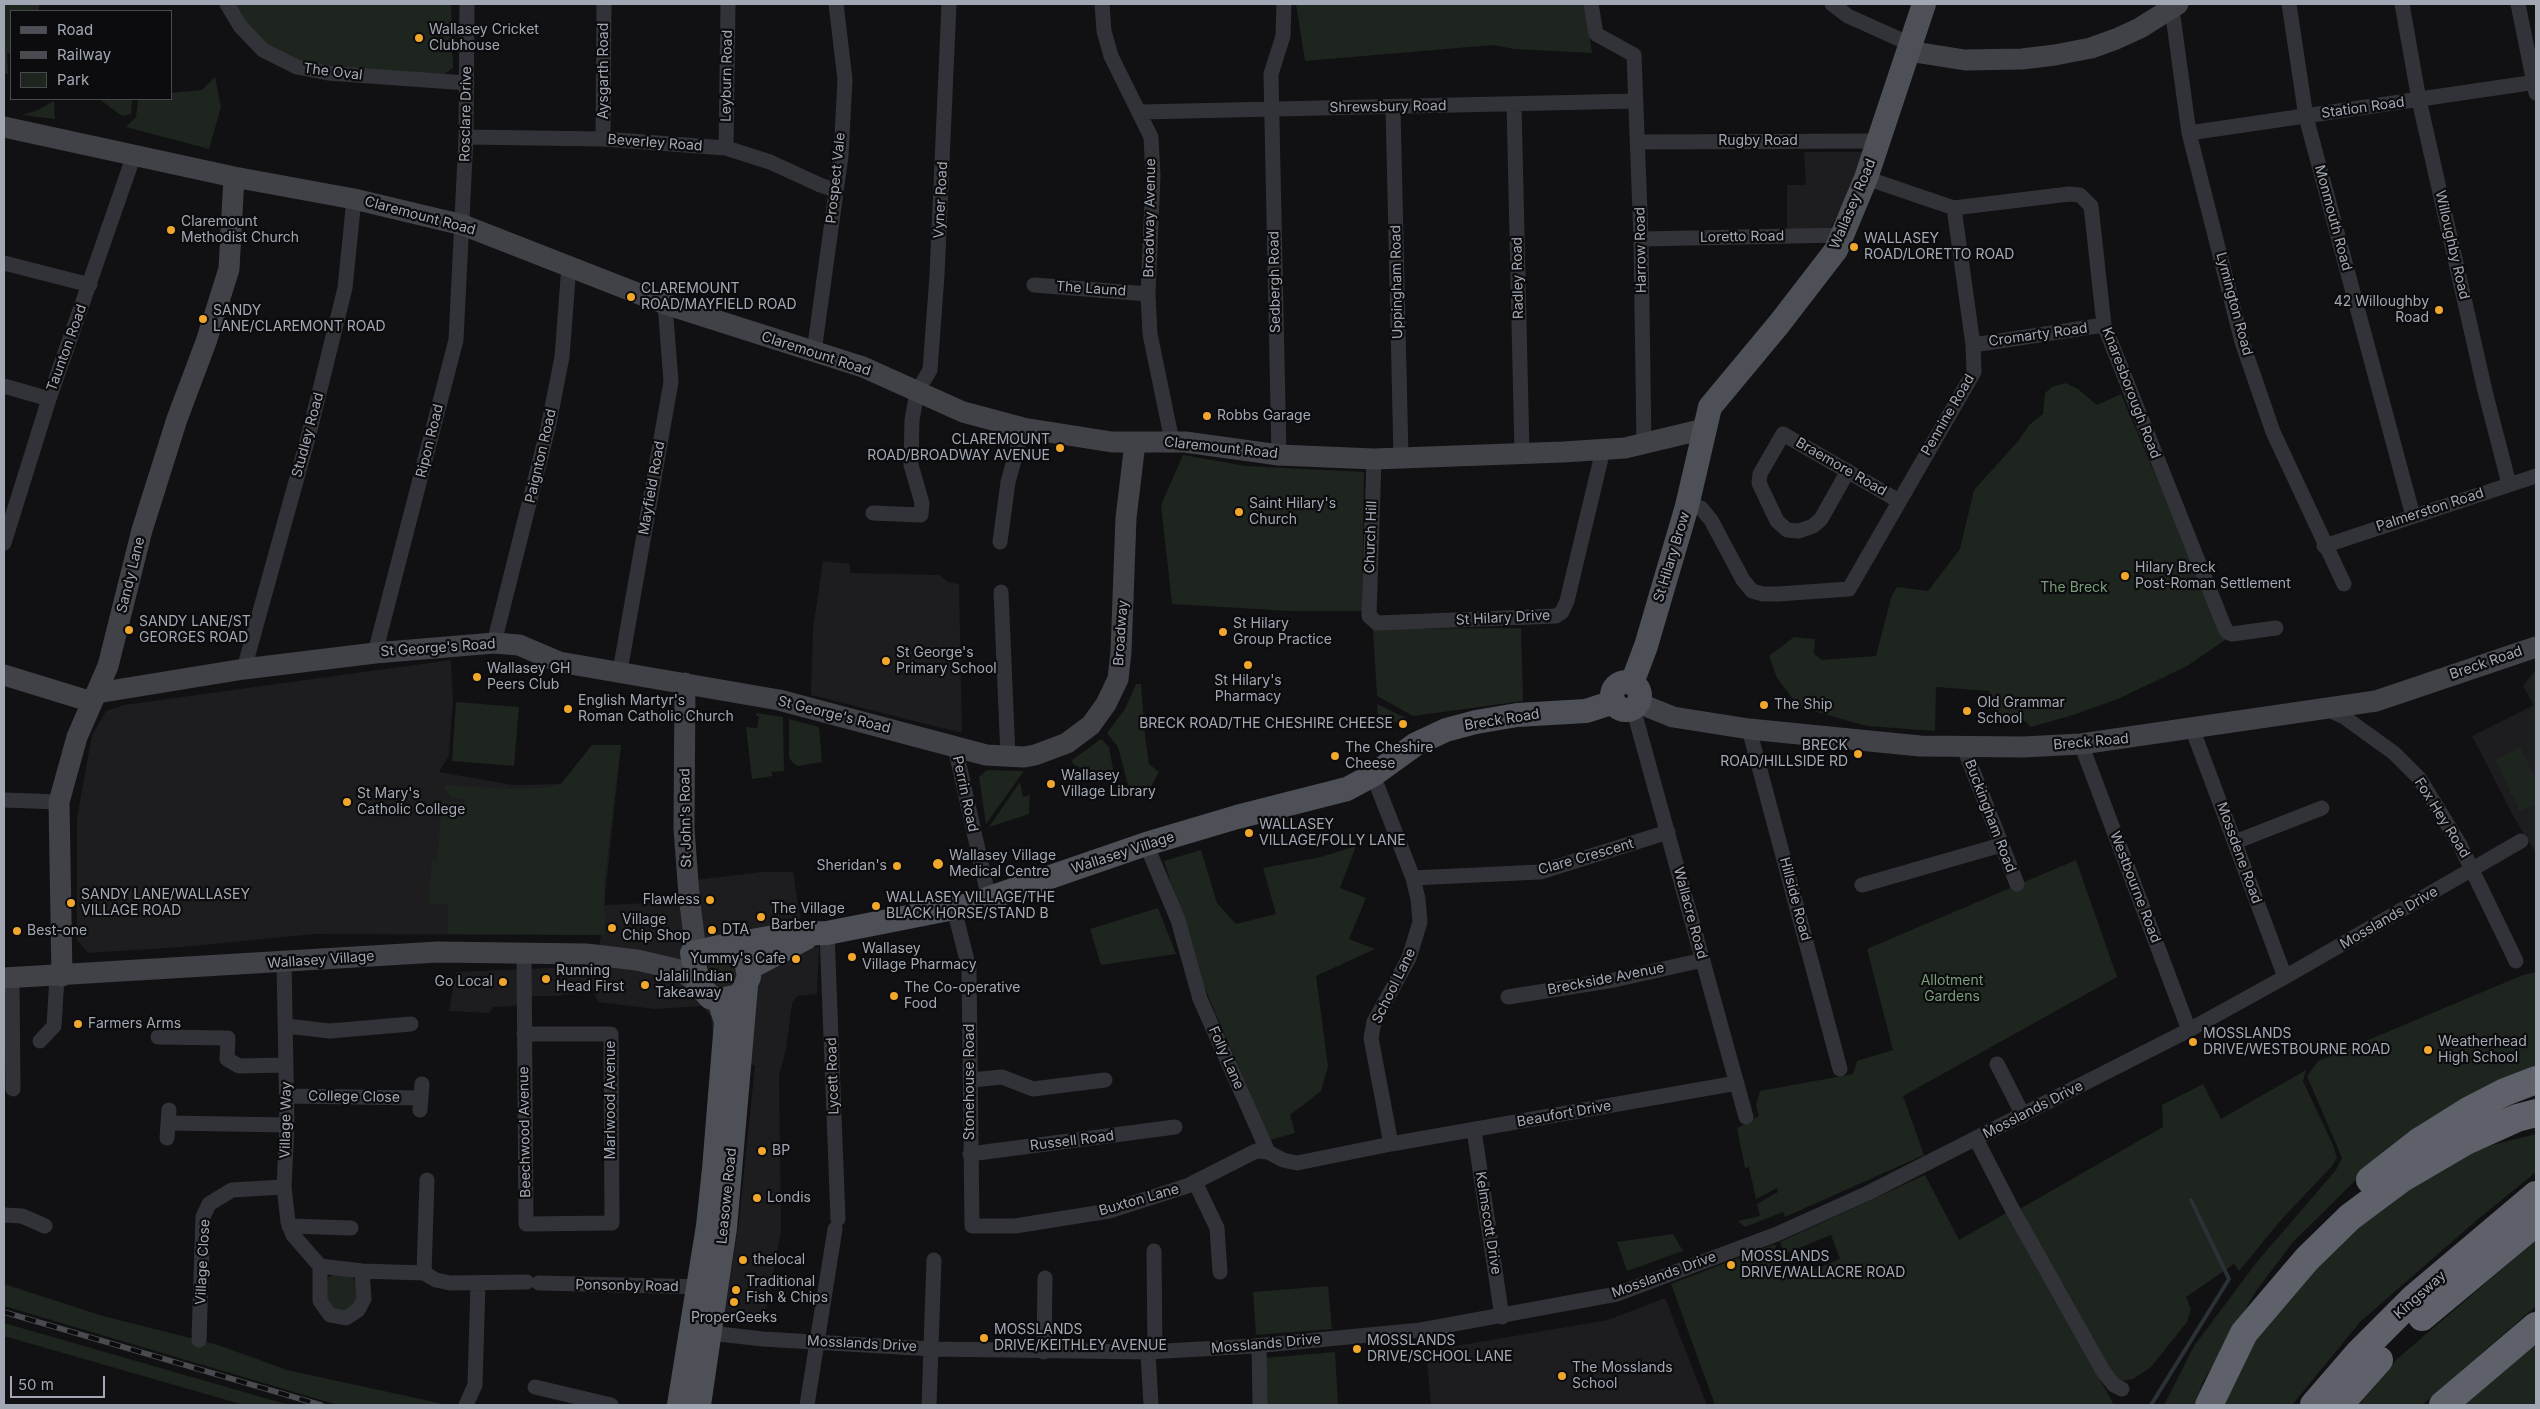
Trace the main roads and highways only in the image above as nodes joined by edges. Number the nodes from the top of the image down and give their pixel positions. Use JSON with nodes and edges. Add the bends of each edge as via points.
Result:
{"nodes":[{"id":1,"x":1924,"y":4,"type":"edge"},
{"id":2,"x":1704,"y":429,"type":"joint"},
{"id":3,"x":1629,"y":699,"type":"joint"},
{"id":4,"x":1373,"y":775,"type":"joint"},
{"id":5,"x":820,"y":934,"type":"junction"},
{"id":6,"x":724,"y":946,"type":"junction"},
{"id":7,"x":748,"y":977,"type":"junction"},
{"id":8,"x":719,"y":1000,"type":"junction"},
{"id":9,"x":2536,"y":1080,"type":"edge"},
{"id":10,"x":2536,"y":1113,"type":"edge"},
{"id":11,"x":2536,"y":1195,"type":"edge"},
{"id":12,"x":2536,"y":1222,"type":"edge"},
{"id":13,"x":707,"y":1287,"type":"junction"},
{"id":14,"x":2536,"y":1326,"type":"edge"},
{"id":15,"x":700,"y":1332,"type":"junction"},
{"id":16,"x":2244,"y":1333,"type":"junction"},
{"id":17,"x":679,"y":1405,"type":"edge"},
{"id":18,"x":699,"y":1405,"type":"edge"},
{"id":19,"x":2209,"y":1405,"type":"edge"},
{"id":20,"x":2314,"y":1405,"type":"edge"},
{"id":21,"x":2339,"y":1405,"type":"edge"},
{"id":22,"x":2443,"y":1405,"type":"edge"}],
"edges":[{"from":1,"to":2,"type":"main road","name":"Wallasey Road","via":[[1866,178],[1836,250],[1710,407]]},
{"from":2,"to":3,"type":"main road","name":"St Hilary Brow","via":[[1687,506]]},
{"from":3,"to":4,"type":"main road","name":"Breck Road","via":[[1586,711],[1517,715],[1446,730],[1416,744]]},
{"from":4,"to":5,"type":"main road","name":"Wallasey Village","via":[[1348,789],[1146,844],[954,909]]},
{"from":5,"to":6,"type":"main road","name":"Wallasey Village","via":[[781,935]]},
{"from":5,"to":7,"type":"main road","name":"Wallasey Village"},
{"from":6,"to":7,"type":"main road","via":[[740,953]]},
{"from":6,"to":8,"type":"main road","via":[[694,953],[698,984],[703,992]]},
{"from":7,"to":8,"type":"main road","via":[[735,997]]},
{"from":7,"to":13,"type":"main road","name":"Leasowe Road","via":[[729,1190]]},
{"from":8,"to":13,"type":"main road","name":"Leasowe Road","via":[[726,1022],[708,1226]]},
{"from":9,"to":16,"type":"highway","via":[[2468,1110],[2370,1180],[2305,1243]]},
{"from":10,"to":16,"type":"highway","via":[[2466,1141],[2401,1179],[2350,1217],[2307,1259]]},
{"from":11,"to":20,"type":"highway","name":"Kingsway","via":[[2414,1298],[2359,1353]]},
{"from":12,"to":21,"type":"highway","via":[[2427,1312],[2369,1369]]},
{"from":13,"to":15,"type":"main road","name":"Leasowe Road"},
{"from":14,"to":22,"type":"highway"},
{"from":15,"to":17,"type":"main road","name":"Leasowe Road"},
{"from":15,"to":18,"type":"main road","name":"Leasowe Road"},
{"from":16,"to":19,"type":"highway"}]}
